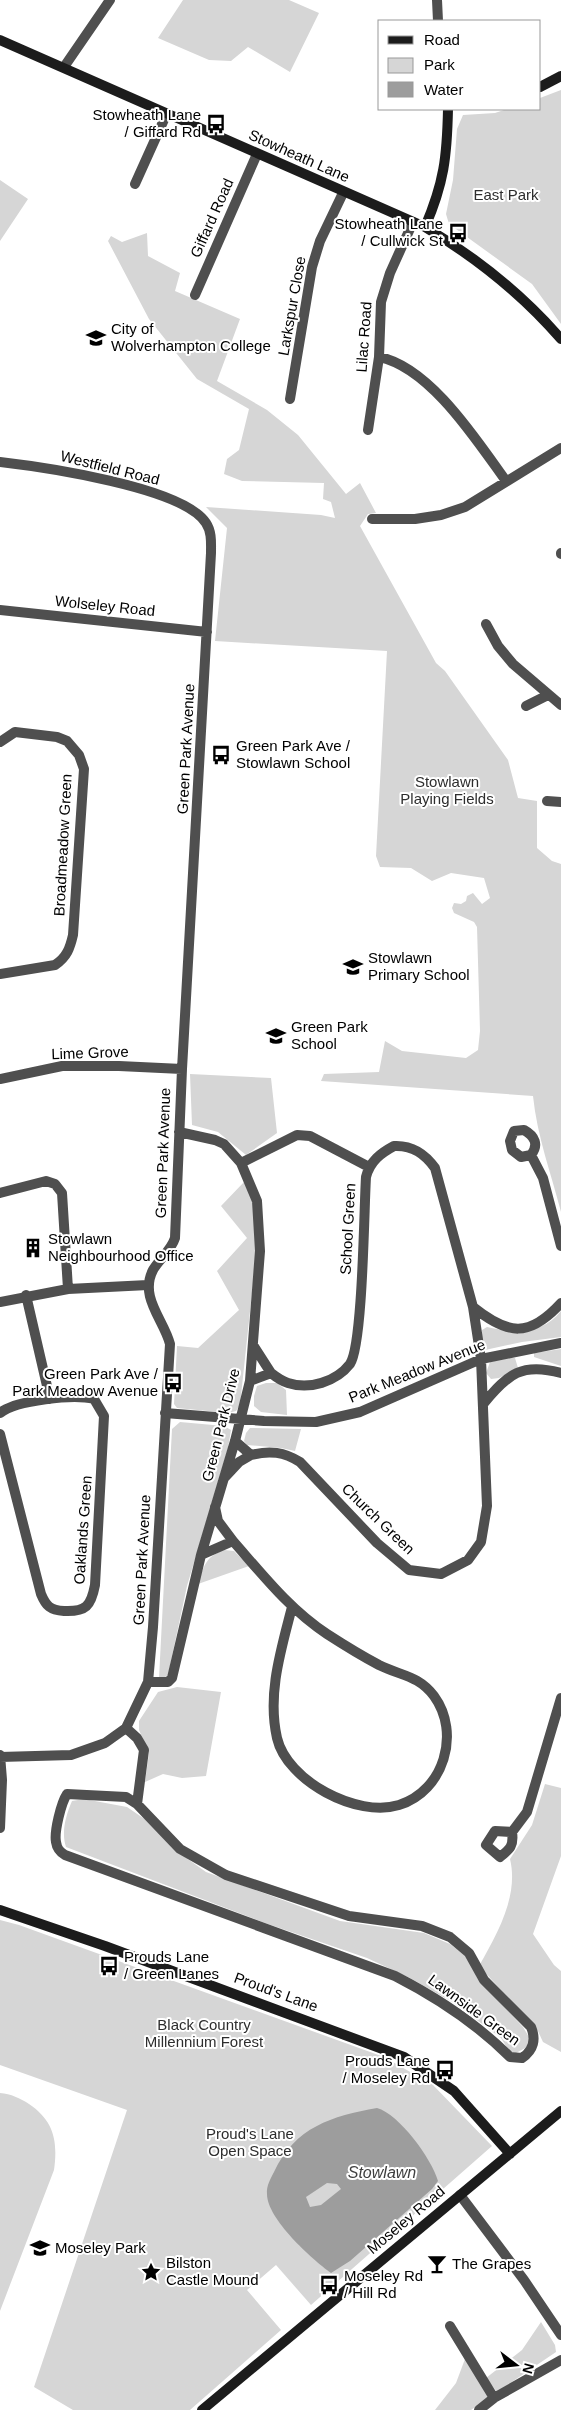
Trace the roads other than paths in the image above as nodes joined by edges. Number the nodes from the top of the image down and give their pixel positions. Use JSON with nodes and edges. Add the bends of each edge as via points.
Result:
{"nodes":[{"id":1,"x":110,"y":0,"type":"edge"},
{"id":2,"x":437,"y":0,"type":"edge"},
{"id":3,"x":438,"y":20,"type":"edge"},
{"id":4,"x":0,"y":40,"type":"edge"},
{"id":5,"x":64,"y":67,"type":"junction"},
{"id":6,"x":561,"y":76,"type":"edge"},
{"id":7,"x":541,"y":86,"type":"edge"},
{"id":8,"x":448,"y":110,"type":"edge"},
{"id":9,"x":167,"y":113,"type":"junction"},
{"id":10,"x":257,"y":154,"type":"junction"},
{"id":11,"x":135,"y":184,"type":"dead end"},
{"id":12,"x":343,"y":193,"type":"junction"},
{"id":13,"x":413,"y":222,"type":"junction"},
{"id":14,"x":425,"y":227,"type":"junction"},
{"id":15,"x":195,"y":295,"type":"dead end"},
{"id":16,"x":561,"y":339,"type":"edge"},
{"id":17,"x":379,"y":357,"type":"junction"},
{"id":18,"x":290,"y":399,"type":"dead end"},
{"id":19,"x":368,"y":430,"type":"dead end"},
{"id":20,"x":561,"y":448,"type":"edge"},
{"id":21,"x":0,"y":462,"type":"edge"},
{"id":22,"x":506,"y":481,"type":"junction"},
{"id":23,"x":372,"y":519,"type":"dead end"},
{"id":24,"x":205,"y":522,"type":"joint"},
{"id":25,"x":0,"y":610,"type":"edge"},
{"id":26,"x":486,"y":624,"type":"dead end"},
{"id":27,"x":207,"y":632,"type":"junction"},
{"id":28,"x":548,"y":695,"type":"junction"},
{"id":29,"x":561,"y":705,"type":"edge"},
{"id":30,"x":526,"y":706,"type":"dead end"},
{"id":31,"x":0,"y":742,"type":"edge"},
{"id":32,"x":548,"y":801,"type":"dead end"},
{"id":33,"x":561,"y":802,"type":"edge"},
{"id":34,"x":0,"y":974,"type":"edge"},
{"id":35,"x":182,"y":1069,"type":"junction"},
{"id":36,"x":0,"y":1079,"type":"edge"},
{"id":37,"x":179,"y":1132,"type":"junction"},
{"id":38,"x":531,"y":1155,"type":"dead end"},
{"id":39,"x":241,"y":1163,"type":"junction"},
{"id":40,"x":368,"y":1167,"type":"junction"},
{"id":41,"x":0,"y":1193,"type":"edge"},
{"id":42,"x":561,"y":1246,"type":"edge"},
{"id":43,"x":148,"y":1285,"type":"junction"},
{"id":44,"x":68,"y":1289,"type":"junction"},
{"id":45,"x":26,"y":1295,"type":"junction"},
{"id":46,"x":0,"y":1302,"type":"edge"},
{"id":47,"x":561,"y":1303,"type":"edge"},
{"id":48,"x":472,"y":1307,"type":"junction"},
{"id":49,"x":561,"y":1343,"type":"edge"},
{"id":50,"x":253,"y":1345,"type":"junction"},
{"id":51,"x":481,"y":1359,"type":"junction"},
{"id":52,"x":561,"y":1373,"type":"edge"},
{"id":53,"x":271,"y":1374,"type":"junction"},
{"id":54,"x":250,"y":1381,"type":"junction"},
{"id":55,"x":50,"y":1399,"type":"junction"},
{"id":56,"x":484,"y":1404,"type":"junction"},
{"id":57,"x":0,"y":1413,"type":"edge"},
{"id":58,"x":165,"y":1413,"type":"junction"},
{"id":59,"x":241,"y":1419,"type":"junction"},
{"id":60,"x":0,"y":1434,"type":"edge"},
{"id":61,"x":235,"y":1441,"type":"junction"},
{"id":62,"x":252,"y":1455,"type":"junction"},
{"id":63,"x":223,"y":1479,"type":"junction"},
{"id":64,"x":215,"y":1505,"type":"junction"},
{"id":65,"x":233,"y":1541,"type":"junction"},
{"id":66,"x":201,"y":1554,"type":"junction"},
{"id":67,"x":292,"y":1607,"type":"junction"},
{"id":68,"x":148,"y":1682,"type":"junction"},
{"id":69,"x":561,"y":1698,"type":"edge"},
{"id":70,"x":126,"y":1728,"type":"junction"},
{"id":71,"x":0,"y":1756,"type":"edge"},
{"id":72,"x":137,"y":1804,"type":"junction"},
{"id":73,"x":0,"y":1828,"type":"edge"},
{"id":74,"x":512,"y":1832,"type":"dead end"},
{"id":75,"x":0,"y":1910,"type":"edge"},
{"id":76,"x":561,"y":2111,"type":"edge"},
{"id":77,"x":510,"y":2154,"type":"junction"},
{"id":78,"x":460,"y":2195,"type":"junction"},
{"id":79,"x":450,"y":2326,"type":"dead end"},
{"id":80,"x":561,"y":2335,"type":"edge"},
{"id":81,"x":561,"y":2360,"type":"edge"},
{"id":82,"x":494,"y":2398,"type":"junction"},
{"id":83,"x":202,"y":2410,"type":"edge"},
{"id":84,"x":478,"y":2410,"type":"edge"}],
"edges":[{"from":1,"to":5,"type":"street"},
{"from":2,"to":3,"type":"street"},
{"from":4,"to":5,"type":"street","name":"Stowheath Lane"},
{"from":5,"to":9,"type":"street","name":"Stowheath Lane"},
{"from":6,"to":7,"type":"street"},
{"from":8,"to":14,"type":"street","via":[[445,171]]},
{"from":9,"to":10,"type":"street","name":"Stowheath Lane"},
{"from":9,"to":11,"type":"street"},
{"from":10,"to":12,"type":"street","name":"Stowheath Lane"},
{"from":10,"to":15,"type":"street","name":"Giffard Road"},
{"from":12,"to":13,"type":"street","name":"Stowheath Lane"},
{"from":12,"to":18,"type":"street","name":"Larkspur Close","via":[[320,241],[312,267]]},
{"from":13,"to":14,"type":"street","name":"Stowheath Lane"},
{"from":13,"to":17,"type":"street","name":"Lilac Road","via":[[384,288]]},
{"from":14,"to":16,"type":"street","name":"Stowheath Lane","via":[[462,249],[493,273]]},
{"from":17,"to":19,"type":"street","name":"Lilac Road"},
{"from":17,"to":22,"type":"street","via":[[402,364],[441,398],[467,427]]},
{"from":20,"to":22,"type":"street"},
{"from":21,"to":24,"type":"street","name":"Westfield Road","via":[[80,474],[155,494],[191,510]]},
{"from":22,"to":23,"type":"street","via":[[465,507],[440,515]]},
{"from":24,"to":27,"type":"street","name":"Green Park Avenue","via":[[210,532],[211,553]]},
{"from":25,"to":27,"type":"street","name":"Wolseley Road"},
{"from":26,"to":28,"type":"street","via":[[513,664]]},
{"from":27,"to":35,"type":"street","name":"Green Park Avenue"},
{"from":28,"to":29,"type":"street"},
{"from":28,"to":30,"type":"street"},
{"from":31,"to":34,"type":"street","name":"Broadmeadow Green","via":[[15,732],[57,737],[66,741],[79,755],[84,769],[73,935],[69,949],[55,965]]},
{"from":32,"to":33,"type":"street"},
{"from":35,"to":36,"type":"street","name":"Lime Grove","via":[[62,1066]]},
{"from":35,"to":37,"type":"street","name":"Green Park Avenue"},
{"from":37,"to":39,"type":"street","name":"Green Park Drive","via":[[224,1144]]},
{"from":37,"to":43,"type":"street","name":"Green Park Avenue","via":[[174,1238],[152,1271]]},
{"from":38,"to":42,"type":"street","via":[[544,1178]]},
{"from":39,"to":40,"type":"street","via":[[303,1134]]},
{"from":39,"to":50,"type":"street","name":"Green Park Drive","via":[[257,1201],[260,1251]]},
{"from":40,"to":48,"type":"street","name":"School Green","via":[[394,1146],[411,1147],[427,1157],[435,1168]]},
{"from":40,"to":53,"type":"street","name":"School Green","via":[[358,1329],[351,1363],[335,1378],[316,1385],[287,1383]]},
{"from":41,"to":44,"type":"street","via":[[46,1181],[55,1184],[62,1193]]},
{"from":43,"to":44,"type":"street"},
{"from":43,"to":58,"type":"street","name":"Green Park Avenue","via":[[151,1304],[170,1344]]},
{"from":44,"to":45,"type":"street"},
{"from":45,"to":46,"type":"street"},
{"from":45,"to":55,"type":"street"},
{"from":47,"to":48,"type":"street","via":[[526,1329],[504,1328]]},
{"from":48,"to":51,"type":"street","name":"School Green"},
{"from":49,"to":51,"type":"street","name":"Park Meadow Avenue"},
{"from":50,"to":53,"type":"street"},
{"from":50,"to":54,"type":"street","name":"Green Park Drive"},
{"from":51,"to":56,"type":"street","name":"Church Green"},
{"from":51,"to":59,"type":"street","name":"Park Meadow Avenue","via":[[360,1412],[307,1422]]},
{"from":52,"to":56,"type":"street","via":[[527,1369],[508,1377]]},
{"from":53,"to":54,"type":"street"},
{"from":54,"to":59,"type":"street","name":"Green Park Drive"},
{"from":55,"to":57,"type":"street","name":"Oaklands Green","via":[[7,1407]]},
{"from":55,"to":60,"type":"street","name":"Oaklands Green","via":[[94,1399],[104,1416],[95,1585],[88,1606],[78,1612],[52,1610],[40,1594]]},
{"from":56,"to":62,"type":"street","name":"Church Green","via":[[487,1506],[480,1542],[468,1560],[441,1574],[409,1570],[377,1543],[300,1462],[288,1454]]},
{"from":58,"to":59,"type":"street","name":"Park Meadow Avenue"},
{"from":58,"to":68,"type":"street","name":"Green Park Avenue"},
{"from":59,"to":61,"type":"street","name":"Green Park Drive"},
{"from":61,"to":62,"type":"street"},
{"from":61,"to":63,"type":"street","name":"Green Park Drive"},
{"from":62,"to":63,"type":"street"},
{"from":63,"to":64,"type":"street","name":"Green Park Drive"},
{"from":64,"to":65,"type":"street","via":[[218,1521]]},
{"from":64,"to":66,"type":"street","name":"Green Park Drive"},
{"from":65,"to":66,"type":"street"},
{"from":65,"to":67,"type":"street"},
{"from":66,"to":68,"type":"street","name":"Green Park Drive","via":[[172,1678],[168,1682]]},
{"from":67,"to":67,"type":"street","via":[[326,1634],[380,1665],[415,1678],[434,1696],[443,1711],[449,1744],[436,1774],[427,1788],[416,1796],[399,1805],[364,1806],[321,1790],[290,1765],[277,1737],[274,1684]]},
{"from":68,"to":70,"type":"street","name":"Green Park Avenue"},
{"from":69,"to":74,"type":"street","via":[[527,1812]]},
{"from":70,"to":71,"type":"street","name":"Green Park Avenue","via":[[105,1743],[71,1755]]},
{"from":70,"to":72,"type":"street","via":[[144,1750]]},
{"from":71,"to":73,"type":"street"},
{"from":72,"to":72,"type":"street","name":"Lawnside Green","via":[[180,1849],[226,1875],[349,1916],[422,1926],[450,1937],[468,1953],[484,1980],[531,2027],[535,2036],[530,2050],[522,2058],[510,2057],[436,1998],[395,1976],[65,1856],[59,1851],[56,1838],[62,1801],[67,1794],[126,1797]]},
{"from":75,"to":77,"type":"street","name":"Proud's Lane","via":[[404,2057],[454,2090]]},
{"from":76,"to":77,"type":"street","name":"Moseley Road"},
{"from":77,"to":78,"type":"street","name":"Moseley Road"},
{"from":78,"to":80,"type":"street"},
{"from":78,"to":83,"type":"street","name":"Moseley Road"},
{"from":79,"to":82,"type":"street"},
{"from":81,"to":82,"type":"street"},
{"from":82,"to":84,"type":"street"}]}
